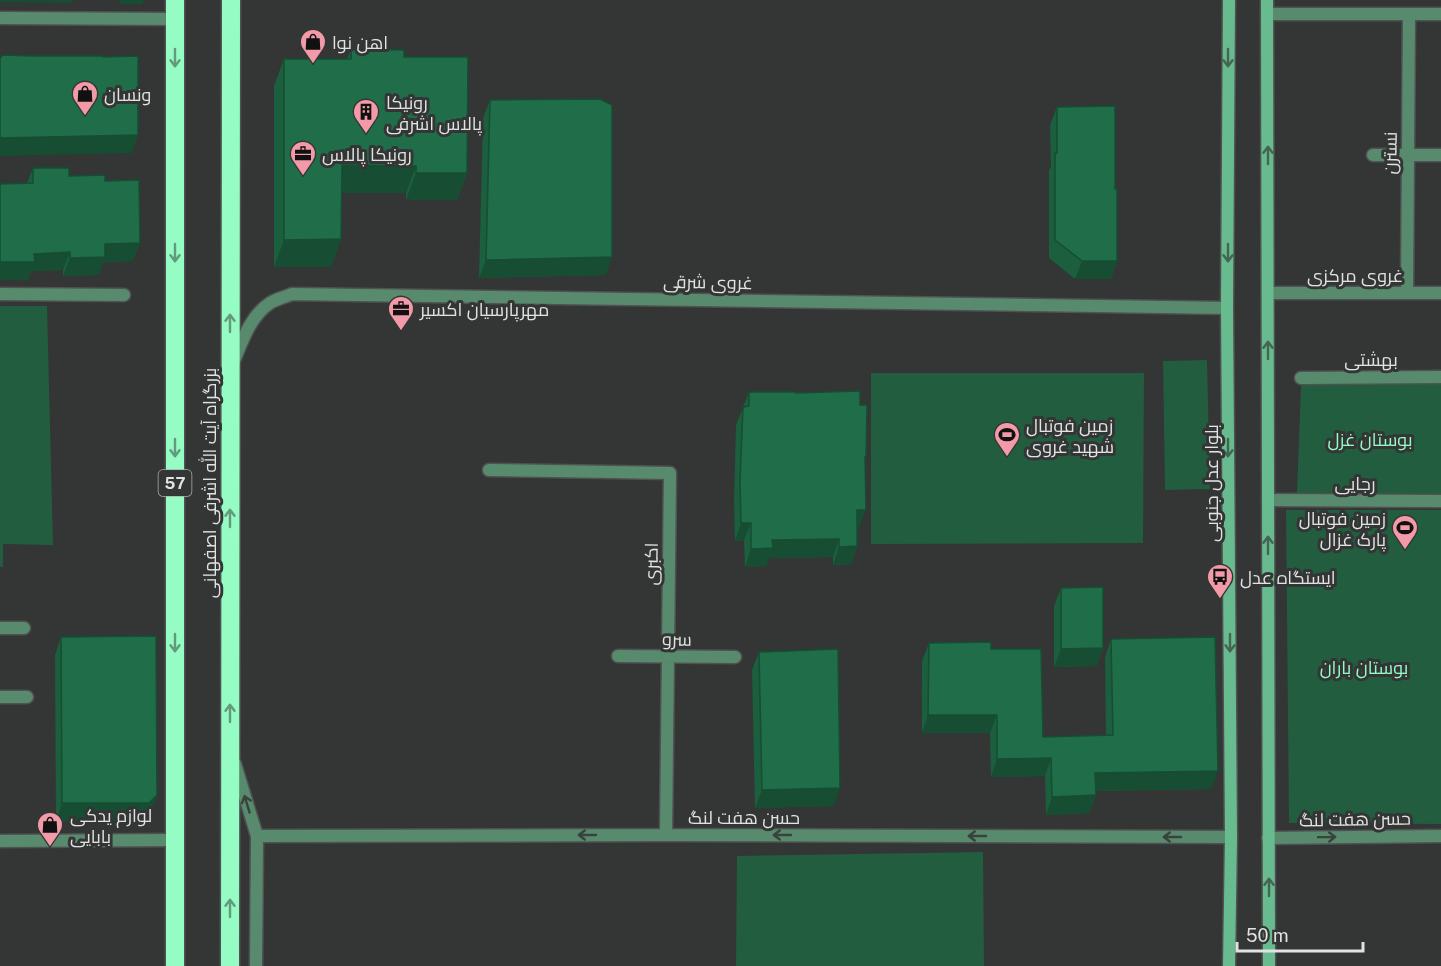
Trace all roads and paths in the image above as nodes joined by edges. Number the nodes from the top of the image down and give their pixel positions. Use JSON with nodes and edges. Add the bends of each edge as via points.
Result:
{"nodes":[{"id":1,"x":175,"y":0,"type":"edge"},
{"id":2,"x":231,"y":0,"type":"edge"},
{"id":3,"x":1229,"y":0,"type":"edge"},
{"id":4,"x":1268,"y":0,"type":"edge"},
{"id":5,"x":1268,"y":14,"type":"junction"},
{"id":6,"x":1409,"y":14,"type":"junction"},
{"id":7,"x":1441,"y":14,"type":"edge"},
{"id":8,"x":0,"y":18,"type":"edge"},
{"id":9,"x":175,"y":19,"type":"junction"},
{"id":10,"x":1373,"y":155,"type":"dead end"},
{"id":11,"x":1408,"y":155,"type":"junction"},
{"id":12,"x":1441,"y":155,"type":"edge"},
{"id":13,"x":1269,"y":293,"type":"junction"},
{"id":14,"x":1407,"y":293,"type":"junction"},
{"id":15,"x":1441,"y":293,"type":"edge"},
{"id":16,"x":0,"y":294,"type":"edge"},
{"id":17,"x":124,"y":295,"type":"dead end"},
{"id":18,"x":1227,"y":308,"type":"junction"},
{"id":19,"x":230,"y":371,"type":"junction"},
{"id":20,"x":1441,"y":377,"type":"edge"},
{"id":21,"x":1301,"y":378,"type":"dead end"},
{"id":22,"x":489,"y":470,"type":"dead end"},
{"id":23,"x":1269,"y":500,"type":"junction"},
{"id":24,"x":1441,"y":501,"type":"edge"},
{"id":25,"x":0,"y":628,"type":"edge"},
{"id":26,"x":24,"y":628,"type":"dead end"},
{"id":27,"x":618,"y":656,"type":"dead end"},
{"id":28,"x":668,"y":657,"type":"junction"},
{"id":29,"x":735,"y":657,"type":"dead end"},
{"id":30,"x":0,"y":697,"type":"edge"},
{"id":31,"x":27,"y":697,"type":"dead end"},
{"id":32,"x":231,"y":750,"type":"junction"},
{"id":33,"x":666,"y":835,"type":"junction"},
{"id":34,"x":257,"y":836,"type":"junction"},
{"id":35,"x":1441,"y":836,"type":"edge"},
{"id":36,"x":1231,"y":837,"type":"junction"},
{"id":37,"x":1269,"y":838,"type":"junction"},
{"id":38,"x":176,"y":840,"type":"junction"},
{"id":39,"x":0,"y":841,"type":"edge"},
{"id":40,"x":175,"y":966,"type":"edge"},
{"id":41,"x":230,"y":966,"type":"edge"},
{"id":42,"x":256,"y":966,"type":"edge"},
{"id":43,"x":1229,"y":966,"type":"edge"},
{"id":44,"x":1269,"y":966,"type":"edge"}],
"edges":[{"from":1,"to":9,"type":"highway","number":"57"},
{"from":19,"to":2,"type":"highway","name":"بزرگراه آیت الله اشرفی اصفهانی","one_way":true},
{"from":3,"to":18,"type":"main road","name":"بلوار عدل جنوبی","one_way":true},
{"from":4,"to":5,"type":"main road"},
{"from":5,"to":6,"type":"street"},
{"from":13,"to":5,"type":"main road","one_way":true},
{"from":6,"to":7,"type":"street"},
{"from":6,"to":11,"type":"street","name":"نسترن"},
{"from":8,"to":9,"type":"street"},
{"from":9,"to":38,"type":"highway","number":"57","one_way":true},
{"from":10,"to":11,"type":"street"},
{"from":11,"to":12,"type":"street"},
{"from":11,"to":14,"type":"street","name":"نسترن"},
{"from":13,"to":14,"type":"street","name":"غروی مرکزی"},
{"from":23,"to":13,"type":"main road","one_way":true},
{"from":14,"to":15,"type":"street","name":"غروی مرکزی"},
{"from":16,"to":17,"type":"street"},
{"from":18,"to":19,"type":"street","name":"غروی شرقی","via":[[292,294],[270,302],[258,313]]},
{"from":18,"to":36,"type":"main road","name":"بلوار عدل جنوبی","one_way":true},
{"from":32,"to":19,"type":"highway","name":"بزرگراه آیت الله اشرفی اصفهانی","one_way":true},
{"from":20,"to":21,"type":"street","name":"بهشتی"},
{"from":22,"to":28,"type":"street","name":"اکبری","via":[[670,473]]},
{"from":23,"to":24,"type":"street","name":"رجایی"},
{"from":37,"to":23,"type":"main road","one_way":true},
{"from":25,"to":26,"type":"street"},
{"from":27,"to":28,"type":"street","name":"سرو"},
{"from":28,"to":29,"type":"street","name":"سرو"},
{"from":28,"to":33,"type":"street","name":"اکبری"},
{"from":30,"to":31,"type":"street"},
{"from":34,"to":32,"type":"street","one_way":true},
{"from":41,"to":32,"type":"highway","name":"بزرگراه آیت الله اشرفی اصفهانی","one_way":true},
{"from":33,"to":34,"type":"street","name":"حسن هفت لنگ","one_way":true},
{"from":36,"to":33,"type":"street","name":"حسن هفت لنگ","one_way":true},
{"from":34,"to":42,"type":"street"},
{"from":37,"to":35,"type":"street","name":"حسن هفت لنگ","one_way":true},
{"from":36,"to":43,"type":"main road","name":"بلوار عدل جنوبی"},
{"from":44,"to":37,"type":"main road","one_way":true},
{"from":38,"to":39,"type":"street"},
{"from":38,"to":40,"type":"highway","number":"57"}]}
